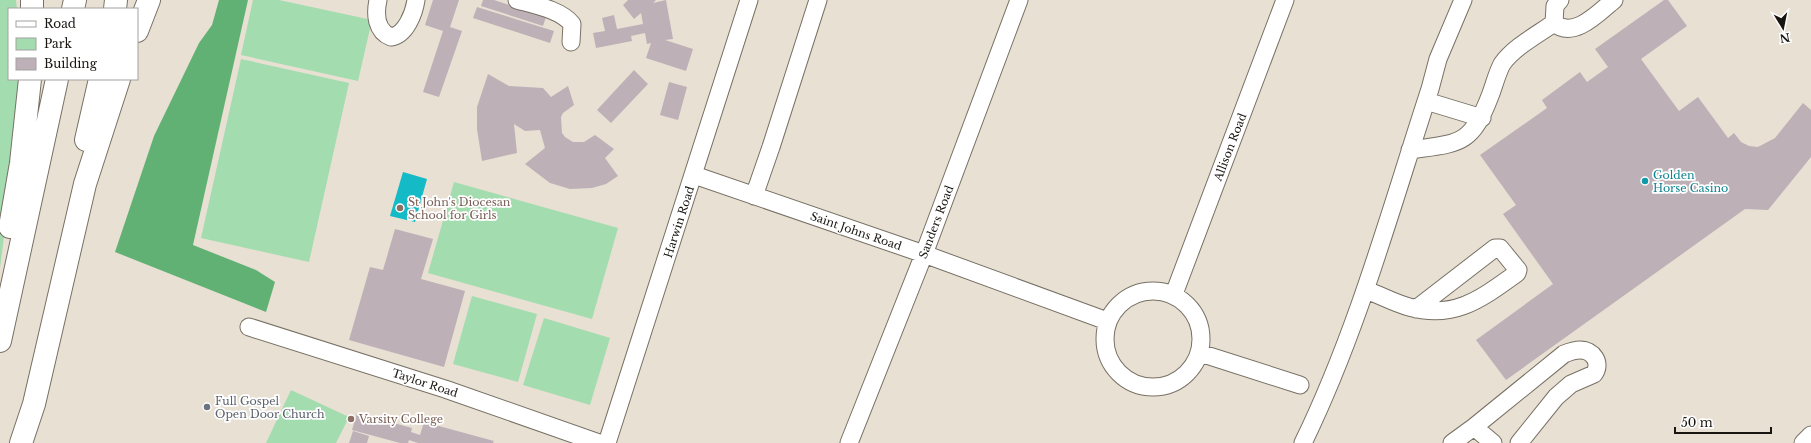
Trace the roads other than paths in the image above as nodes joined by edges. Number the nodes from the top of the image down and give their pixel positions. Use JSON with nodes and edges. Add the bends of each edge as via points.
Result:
{"nodes":[{"id":1,"x":149,"y":0,"type":"edge"},
{"id":2,"x":378,"y":0,"type":"edge"},
{"id":3,"x":416,"y":0,"type":"edge"},
{"id":4,"x":517,"y":0,"type":"edge"},
{"id":5,"x":749,"y":0,"type":"edge"},
{"id":6,"x":818,"y":0,"type":"edge"},
{"id":7,"x":1020,"y":0,"type":"edge"},
{"id":8,"x":1286,"y":0,"type":"edge"},
{"id":9,"x":1463,"y":0,"type":"edge"},
{"id":10,"x":1614,"y":0,"type":"edge"},
{"id":11,"x":1555,"y":2,"type":"edge"},
{"id":12,"x":1554,"y":23,"type":"junction"},
{"id":13,"x":138,"y":28,"type":"edge"},
{"id":14,"x":572,"y":42,"type":"dead end"},
{"id":15,"x":1448,"y":64,"type":"dead end"},
{"id":16,"x":30,"y":80,"type":"edge"},
{"id":17,"x":57,"y":80,"type":"edge"},
{"id":18,"x":100,"y":80,"type":"edge"},
{"id":19,"x":119,"y":80,"type":"edge"},
{"id":20,"x":1428,"y":95,"type":"junction"},
{"id":21,"x":1482,"y":118,"type":"junction"},
{"id":22,"x":1410,"y":150,"type":"junction"},
{"id":23,"x":694,"y":175,"type":"junction"},
{"id":24,"x":754,"y":196,"type":"junction"},
{"id":25,"x":924,"y":254,"type":"junction"},
{"id":26,"x":1366,"y":290,"type":"junction"},
{"id":27,"x":1174,"y":294,"type":"junction"},
{"id":28,"x":1416,"y":309,"type":"junction"},
{"id":29,"x":1107,"y":321,"type":"junction"},
{"id":30,"x":0,"y":326,"type":"edge"},
{"id":31,"x":248,"y":327,"type":"dead end"},
{"id":32,"x":0,"y":341,"type":"edge"},
{"id":33,"x":1200,"y":353,"type":"junction"},
{"id":34,"x":1532,"y":381,"type":"junction"},
{"id":35,"x":1300,"y":385,"type":"dead end"},
{"id":36,"x":1556,"y":397,"type":"junction"},
{"id":37,"x":1474,"y":427,"type":"junction"},
{"id":38,"x":1811,"y":435,"type":"edge"},
{"id":39,"x":20,"y":443,"type":"edge"},
{"id":40,"x":599,"y":443,"type":"edge"},
{"id":41,"x":607,"y":443,"type":"edge"},
{"id":42,"x":849,"y":443,"type":"edge"},
{"id":43,"x":1303,"y":443,"type":"edge"},
{"id":44,"x":1452,"y":443,"type":"edge"},
{"id":45,"x":1492,"y":443,"type":"edge"},
{"id":46,"x":1519,"y":443,"type":"edge"},
{"id":47,"x":1803,"y":443,"type":"edge"}],
"edges":[{"from":1,"to":13,"type":"highway"},
{"from":2,"to":3,"type":"street","via":[[377,22],[391,37],[406,27]]},
{"from":4,"to":14,"type":"street","via":[[568,19],[572,24]]},
{"from":5,"to":23,"type":"street","name":"Harwin Road"},
{"from":6,"to":24,"type":"street"},
{"from":7,"to":25,"type":"street","name":"Sanders Road"},
{"from":8,"to":27,"type":"street","name":"Allison Road"},
{"from":9,"to":20,"type":"street","via":[[1438,59]]},
{"from":10,"to":12,"type":"street","via":[[1576,27],[1564,28]]},
{"from":11,"to":12,"type":"street"},
{"from":12,"to":21,"type":"street","via":[[1519,48],[1502,65]]},
{"from":15,"to":20,"type":"street"},
{"from":16,"to":30,"type":"highway"},
{"from":17,"to":32,"type":"highway"},
{"from":18,"to":39,"type":"highway"},
{"from":19,"to":39,"type":"highway","via":[[85,184],[34,404]]},
{"from":20,"to":21,"type":"street"},
{"from":20,"to":22,"type":"street"},
{"from":21,"to":22,"type":"street","via":[[1477,126],[1456,142]]},
{"from":22,"to":26,"type":"street"},
{"from":23,"to":24,"type":"street","name":"Saint Johns Road"},
{"from":23,"to":41,"type":"street","name":"Harwin Road"},
{"from":24,"to":25,"type":"street","name":"Saint Johns Road"},
{"from":25,"to":29,"type":"street","name":"Saint Johns Road"},
{"from":25,"to":42,"type":"street","name":"Sanders Road"},
{"from":26,"to":28,"type":"street"},
{"from":26,"to":43,"type":"street","via":[[1327,394]]},
{"from":27,"to":29,"type":"street","via":[[1154,290],[1134,293],[1118,305]]},
{"from":27,"to":33,"type":"street","via":[[1192,309],[1201,330]]},
{"from":28,"to":28,"type":"street","via":[[1447,311],[1466,306],[1517,273],[1518,268],[1500,248],[1495,248]]},
{"from":29,"to":33,"type":"street","via":[[1104,337],[1106,352],[1112,366],[1123,378],[1137,385],[1152,388],[1168,385],[1182,378],[1193,367]]},
{"from":31,"to":40,"type":"street","name":"Taylor Road","via":[[445,389]]},
{"from":33,"to":35,"type":"street"},
{"from":34,"to":36,"type":"street"},
{"from":34,"to":36,"type":"street","via":[[1564,354],[1582,350],[1591,354],[1597,361],[1594,374],[1571,384]]},
{"from":34,"to":37,"type":"street"},
{"from":36,"to":46,"type":"street"},
{"from":37,"to":44,"type":"street"},
{"from":37,"to":45,"type":"street"},
{"from":38,"to":47,"type":"street"}]}
